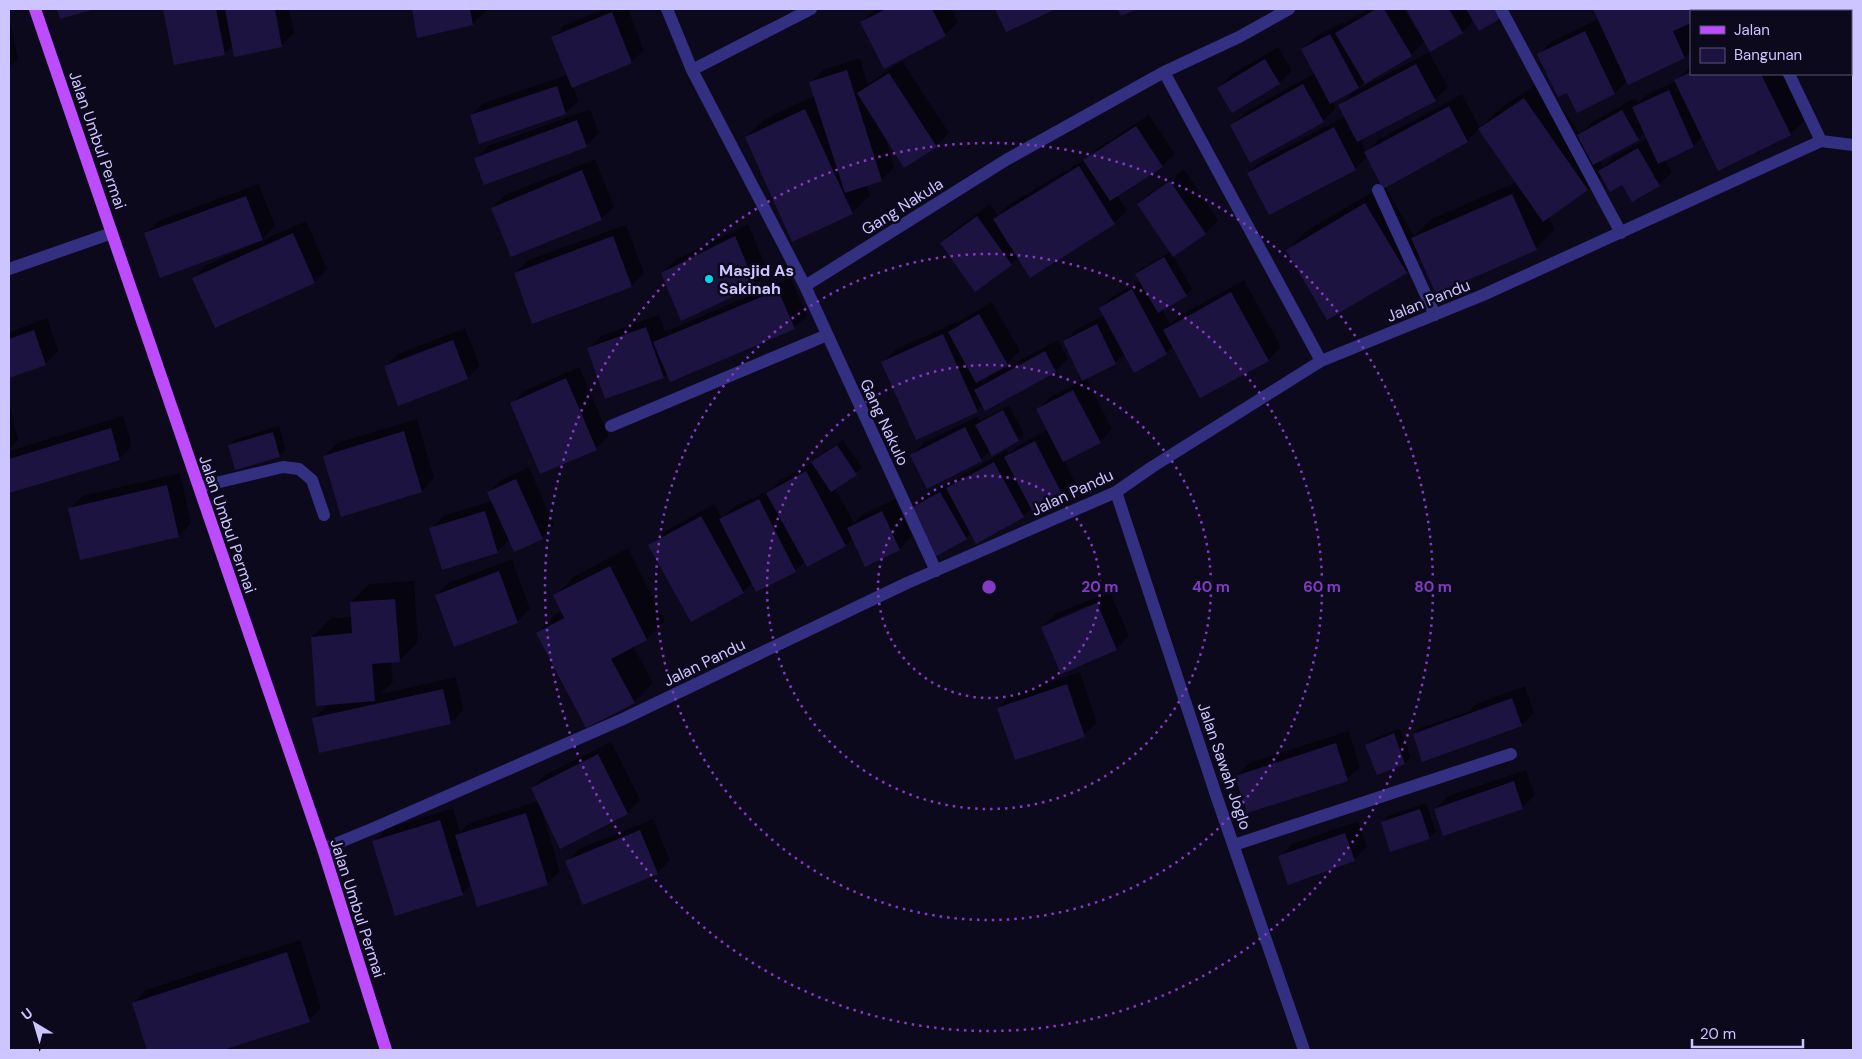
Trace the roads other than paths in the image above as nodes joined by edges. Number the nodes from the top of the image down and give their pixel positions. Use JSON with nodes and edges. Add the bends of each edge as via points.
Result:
{"nodes":[{"id":1,"x":36,"y":9,"type":"edge"},
{"id":2,"x":667,"y":9,"type":"edge"},
{"id":3,"x":811,"y":9,"type":"edge"},
{"id":4,"x":1289,"y":9,"type":"edge"},
{"id":5,"x":1501,"y":9,"type":"edge"},
{"id":6,"x":692,"y":70,"type":"junction"},
{"id":7,"x":1164,"y":72,"type":"junction"},
{"id":8,"x":1789,"y":75,"type":"edge"},
{"id":9,"x":1821,"y":141,"type":"junction"},
{"id":10,"x":1853,"y":145,"type":"edge"},
{"id":11,"x":1378,"y":190,"type":"dead end"},
{"id":12,"x":1621,"y":232,"type":"junction"},
{"id":13,"x":112,"y":233,"type":"junction"},
{"id":14,"x":9,"y":269,"type":"edge"},
{"id":15,"x":805,"y":286,"type":"junction"},
{"id":16,"x":1435,"y":315,"type":"junction"},
{"id":17,"x":826,"y":335,"type":"junction"},
{"id":18,"x":1321,"y":361,"type":"junction"},
{"id":19,"x":610,"y":426,"type":"dead end"},
{"id":20,"x":199,"y":487,"type":"junction"},
{"id":21,"x":1116,"y":492,"type":"junction"},
{"id":22,"x":324,"y":515,"type":"dead end"},
{"id":23,"x":936,"y":571,"type":"junction"},
{"id":24,"x":1511,"y":754,"type":"dead end"},
{"id":25,"x":1234,"y":845,"type":"junction"},
{"id":26,"x":323,"y":849,"type":"junction"},
{"id":27,"x":386,"y":1050,"type":"edge"},
{"id":28,"x":1304,"y":1050,"type":"edge"}],
"edges":[{"from":1,"to":13,"type":"main road","name":"Jalan Umbul Permai"},
{"from":2,"to":6,"type":"street"},
{"from":3,"to":6,"type":"street"},
{"from":4,"to":7,"type":"street","name":"Gang Nakula","via":[[1239,37]]},
{"from":5,"to":12,"type":"street"},
{"from":6,"to":15,"type":"street"},
{"from":7,"to":15,"type":"street","name":"Gang Nakula","via":[[1006,160]]},
{"from":7,"to":18,"type":"street"},
{"from":8,"to":9,"type":"street"},
{"from":9,"to":10,"type":"street"},
{"from":9,"to":12,"type":"street","name":"Jalan Pandu"},
{"from":11,"to":16,"type":"street"},
{"from":12,"to":16,"type":"street","name":"Jalan Pandu"},
{"from":13,"to":14,"type":"street"},
{"from":13,"to":20,"type":"main road","name":"Jalan Umbul Permai"},
{"from":15,"to":17,"type":"street","name":"Gang Nakulo"},
{"from":16,"to":18,"type":"street","name":"Jalan Pandu"},
{"from":17,"to":19,"type":"street"},
{"from":17,"to":23,"type":"street","name":"Gang Nakulo"},
{"from":18,"to":21,"type":"street","name":"Jalan Pandu"},
{"from":20,"to":22,"type":"street","via":[[282,467],[299,469],[312,480]]},
{"from":20,"to":26,"type":"main road","name":"Jalan Umbul Permai"},
{"from":21,"to":23,"type":"street","name":"Jalan Pandu"},
{"from":21,"to":25,"type":"street","name":"Jalan Sawah Joglo"},
{"from":23,"to":26,"type":"street","name":"Jalan Pandu","via":[[622,719]]},
{"from":24,"to":25,"type":"street"},
{"from":25,"to":28,"type":"street","name":"Jalan Sawah Joglo"},
{"from":26,"to":27,"type":"main road","name":"Jalan Umbul Permai"}]}
